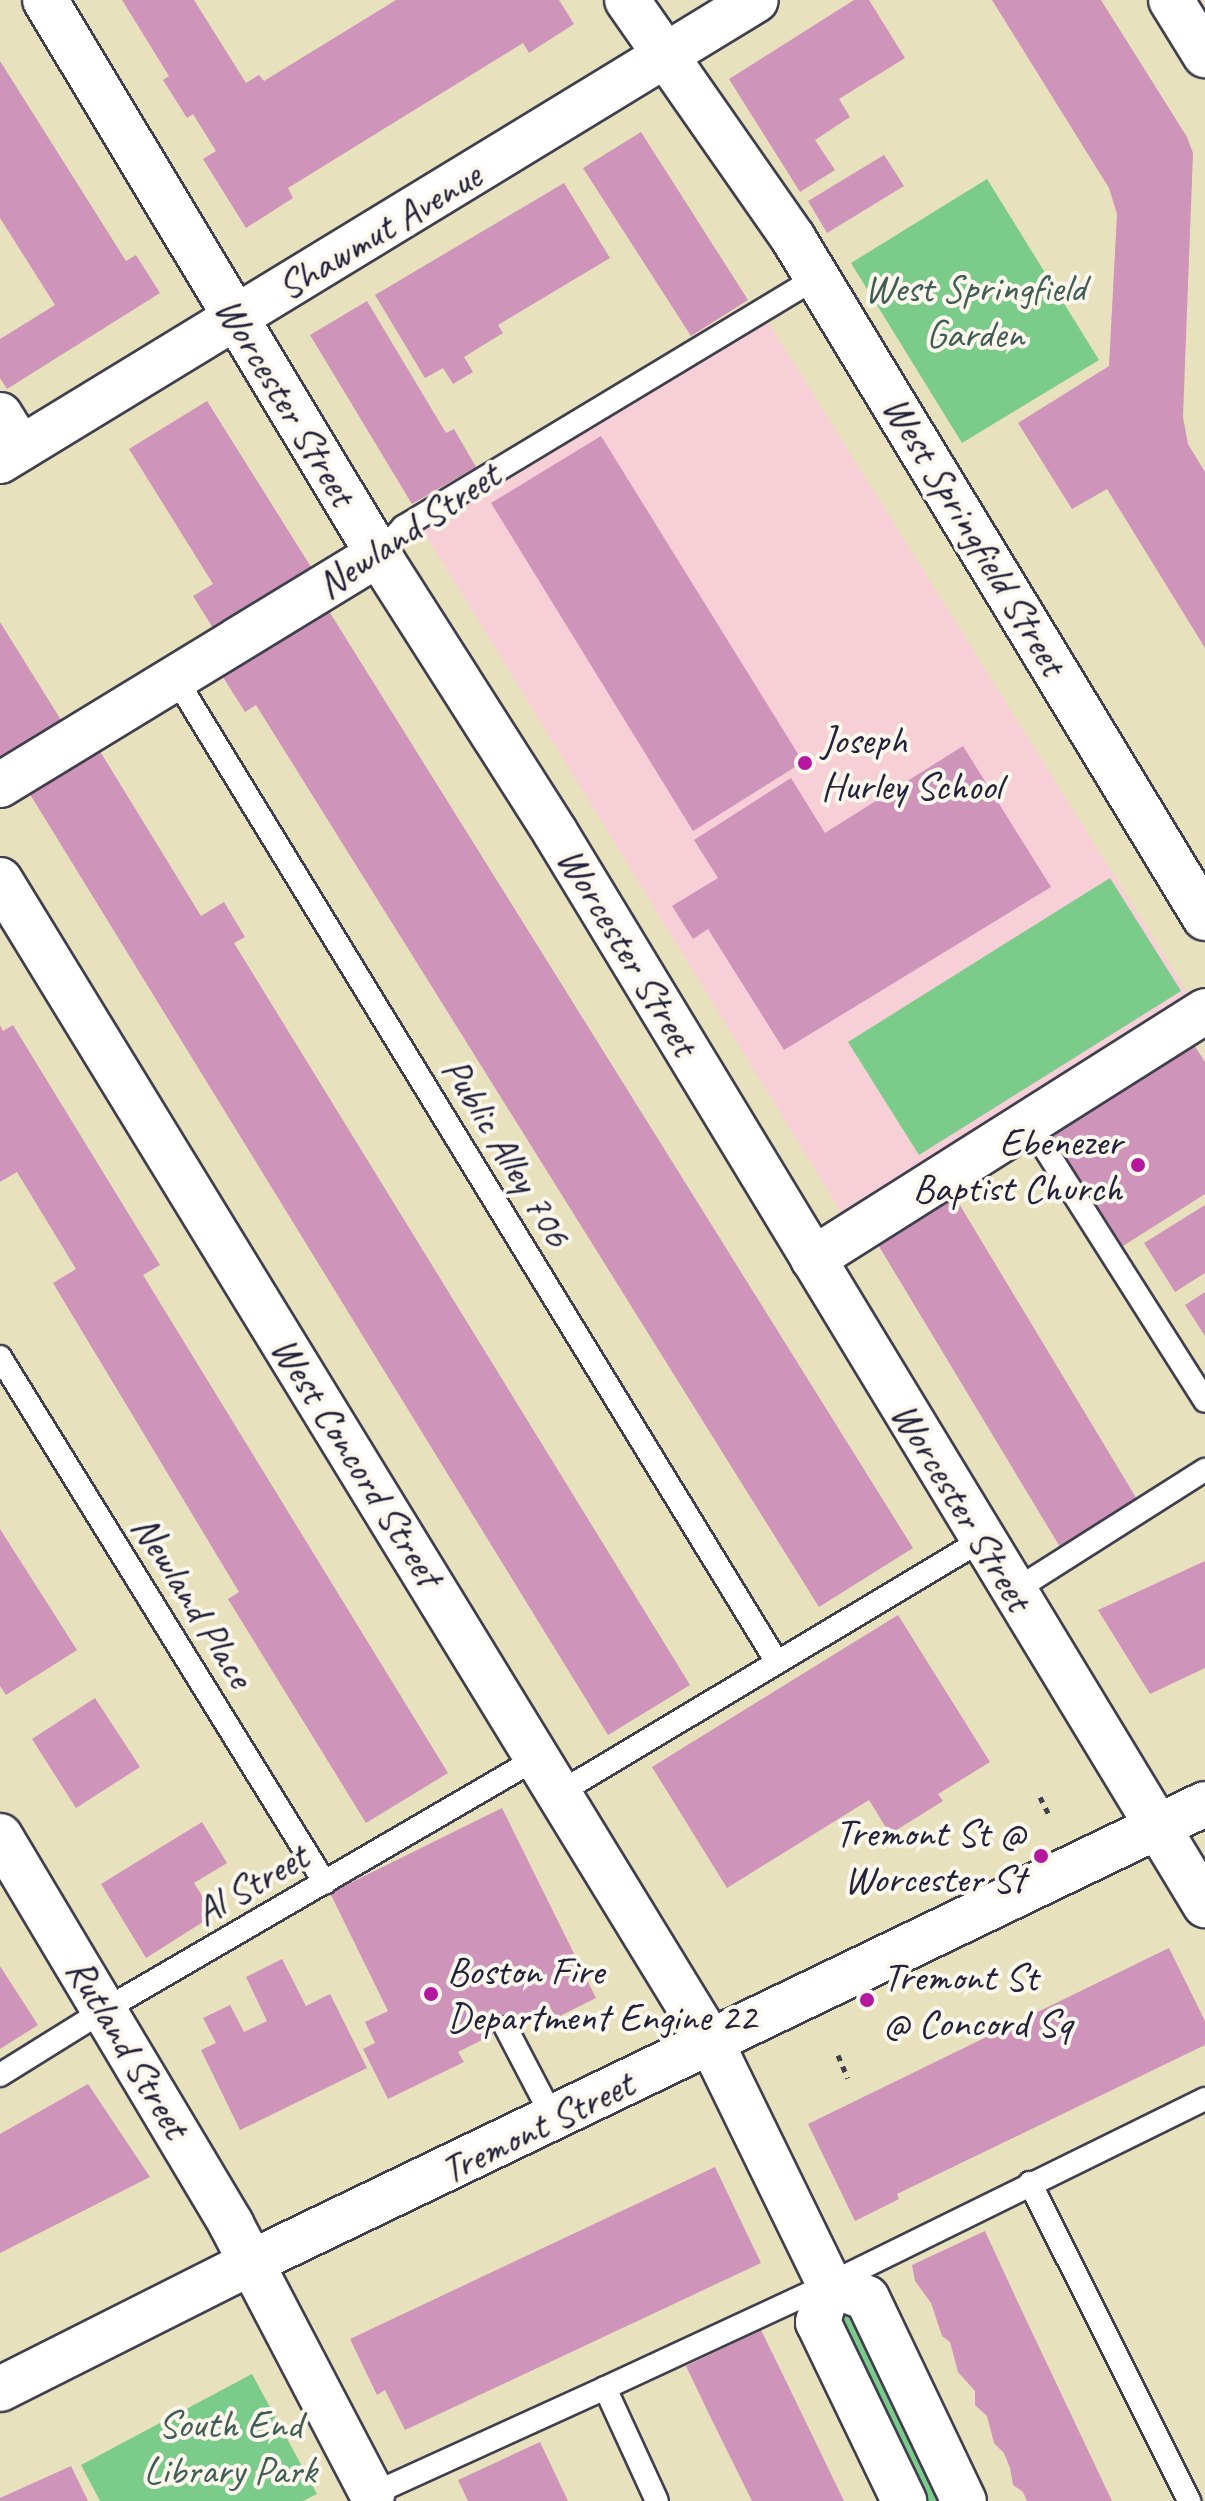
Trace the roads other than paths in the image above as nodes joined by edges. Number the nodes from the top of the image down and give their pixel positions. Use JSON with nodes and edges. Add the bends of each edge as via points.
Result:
{"nodes":[{"id":1,"x":45,"y":0,"type":"edge"},
{"id":2,"x":627,"y":0,"type":"edge"},
{"id":3,"x":756,"y":0,"type":"edge"},
{"id":4,"x":1171,"y":0,"type":"edge"},
{"id":5,"x":1205,"y":55,"type":"edge"},
{"id":6,"x":664,"y":57,"type":"junction"},
{"id":7,"x":817,"y":277,"type":"junction"},
{"id":8,"x":236,"y":318,"type":"junction"},
{"id":9,"x":7,"y":441,"type":"edge"},
{"id":10,"x":378,"y":554,"type":"junction"},
{"id":11,"x":176,"y":679,"type":"junction"},
{"id":12,"x":0,"y":785,"type":"edge"},
{"id":13,"x":0,"y":880,"type":"edge"},
{"id":14,"x":1205,"y":918,"type":"edge"},
{"id":15,"x":1205,"y":1011,"type":"edge"},
{"id":16,"x":1028,"y":1122,"type":"junction"},
{"id":17,"x":813,"y":1259,"type":"junction"},
{"id":18,"x":0,"y":1357,"type":"edge"},
{"id":19,"x":1205,"y":1401,"type":"edge"},
{"id":20,"x":1205,"y":1470,"type":"edge"},
{"id":21,"x":983,"y":1539,"type":"junction"},
{"id":22,"x":1014,"y":1591,"type":"junction"},
{"id":23,"x":777,"y":1662,"type":"junction"},
{"id":24,"x":549,"y":1775,"type":"junction"},
{"id":25,"x":1205,"y":1804,"type":"edge"},
{"id":26,"x":1158,"y":1826,"type":"junction"},
{"id":27,"x":0,"y":1836,"type":"edge"},
{"id":28,"x":325,"y":1883,"type":"junction"},
{"id":29,"x":1205,"y":1905,"type":"edge"},
{"id":30,"x":106,"y":2009,"type":"junction"},
{"id":31,"x":506,"y":2028,"type":"dead end"},
{"id":32,"x":712,"y":2044,"type":"junction"},
{"id":33,"x":0,"y":2075,"type":"edge"},
{"id":34,"x":1205,"y":2099,"type":"edge"},
{"id":35,"x":553,"y":2118,"type":"junction"},
{"id":36,"x":1030,"y":2183,"type":"junction"},
{"id":37,"x":252,"y":2262,"type":"junction"},
{"id":38,"x":829,"y":2284,"type":"junction"},
{"id":39,"x":605,"y":2388,"type":"junction"},
{"id":40,"x":0,"y":2389,"type":"edge"},
{"id":41,"x":373,"y":2499,"type":"edge"},
{"id":42,"x":657,"y":2501,"type":"edge"},
{"id":43,"x":904,"y":2501,"type":"edge"},
{"id":44,"x":964,"y":2501,"type":"edge"},
{"id":45,"x":1189,"y":2501,"type":"edge"}],
"edges":[{"from":1,"to":8,"type":"street","name":"Worcester Street"},
{"from":2,"to":6,"type":"street","name":"West Springfield Street"},
{"from":3,"to":6,"type":"street","name":"Shawmut Avenue"},
{"from":4,"to":5,"type":"street"},
{"from":6,"to":7,"type":"street","name":"West Springfield Street"},
{"from":6,"to":8,"type":"street","name":"Shawmut Avenue"},
{"from":7,"to":10,"type":"lane","name":"Newland Street","via":[[410,522]]},
{"from":7,"to":14,"type":"street","name":"West Springfield Street"},
{"from":8,"to":9,"type":"street","name":"Shawmut Avenue"},
{"from":8,"to":10,"type":"street","name":"Worcester Street"},
{"from":10,"to":11,"type":"street","name":"Newland Street"},
{"from":10,"to":17,"type":"street","name":"Worcester Street","via":[[555,832]]},
{"from":11,"to":12,"type":"street","name":"Newland Street"},
{"from":11,"to":23,"type":"lane","name":"Public Alley 706"},
{"from":13,"to":24,"type":"street","name":"West Concord Street"},
{"from":15,"to":16,"type":"street"},
{"from":16,"to":17,"type":"street"},
{"from":16,"to":19,"type":"lane"},
{"from":17,"to":21,"type":"street","name":"Worcester Street"},
{"from":18,"to":28,"type":"lane","name":"Newland Place"},
{"from":20,"to":22,"type":"lane"},
{"from":21,"to":22,"type":"street","name":"Worcester Street"},
{"from":21,"to":23,"type":"lane","name":"Al Street"},
{"from":22,"to":26,"type":"street","name":"Worcester Street"},
{"from":23,"to":24,"type":"lane","name":"Al Street"},
{"from":24,"to":28,"type":"lane","name":"Al Street"},
{"from":24,"to":32,"type":"street","name":"West Concord Street"},
{"from":25,"to":26,"type":"street","name":"Tremont Street"},
{"from":26,"to":29,"type":"street","name":"Worcester Street"},
{"from":26,"to":32,"type":"street","name":"Tremont Street"},
{"from":27,"to":30,"type":"street","name":"Rutland Street"},
{"from":28,"to":30,"type":"lane","name":"Al Street"},
{"from":30,"to":33,"type":"lane","name":"Al Street"},
{"from":30,"to":37,"type":"street","name":"Rutland Street"},
{"from":31,"to":35,"type":"lane"},
{"from":32,"to":35,"type":"street","name":"Tremont Street"},
{"from":32,"to":38,"type":"street","name":"West Concord Street"},
{"from":34,"to":36,"type":"lane"},
{"from":35,"to":37,"type":"street","name":"Tremont Street"},
{"from":36,"to":38,"type":"lane"},
{"from":36,"to":45,"type":"lane"},
{"from":37,"to":40,"type":"street","name":"Tremont Street"},
{"from":37,"to":41,"type":"street","name":"Rutland Street"},
{"from":38,"to":39,"type":"lane"},
{"from":38,"to":43,"type":"street","via":[[818,2322]]},
{"from":38,"to":44,"type":"street","via":[[867,2298]]},
{"from":39,"to":41,"type":"lane"},
{"from":39,"to":42,"type":"lane"}]}
